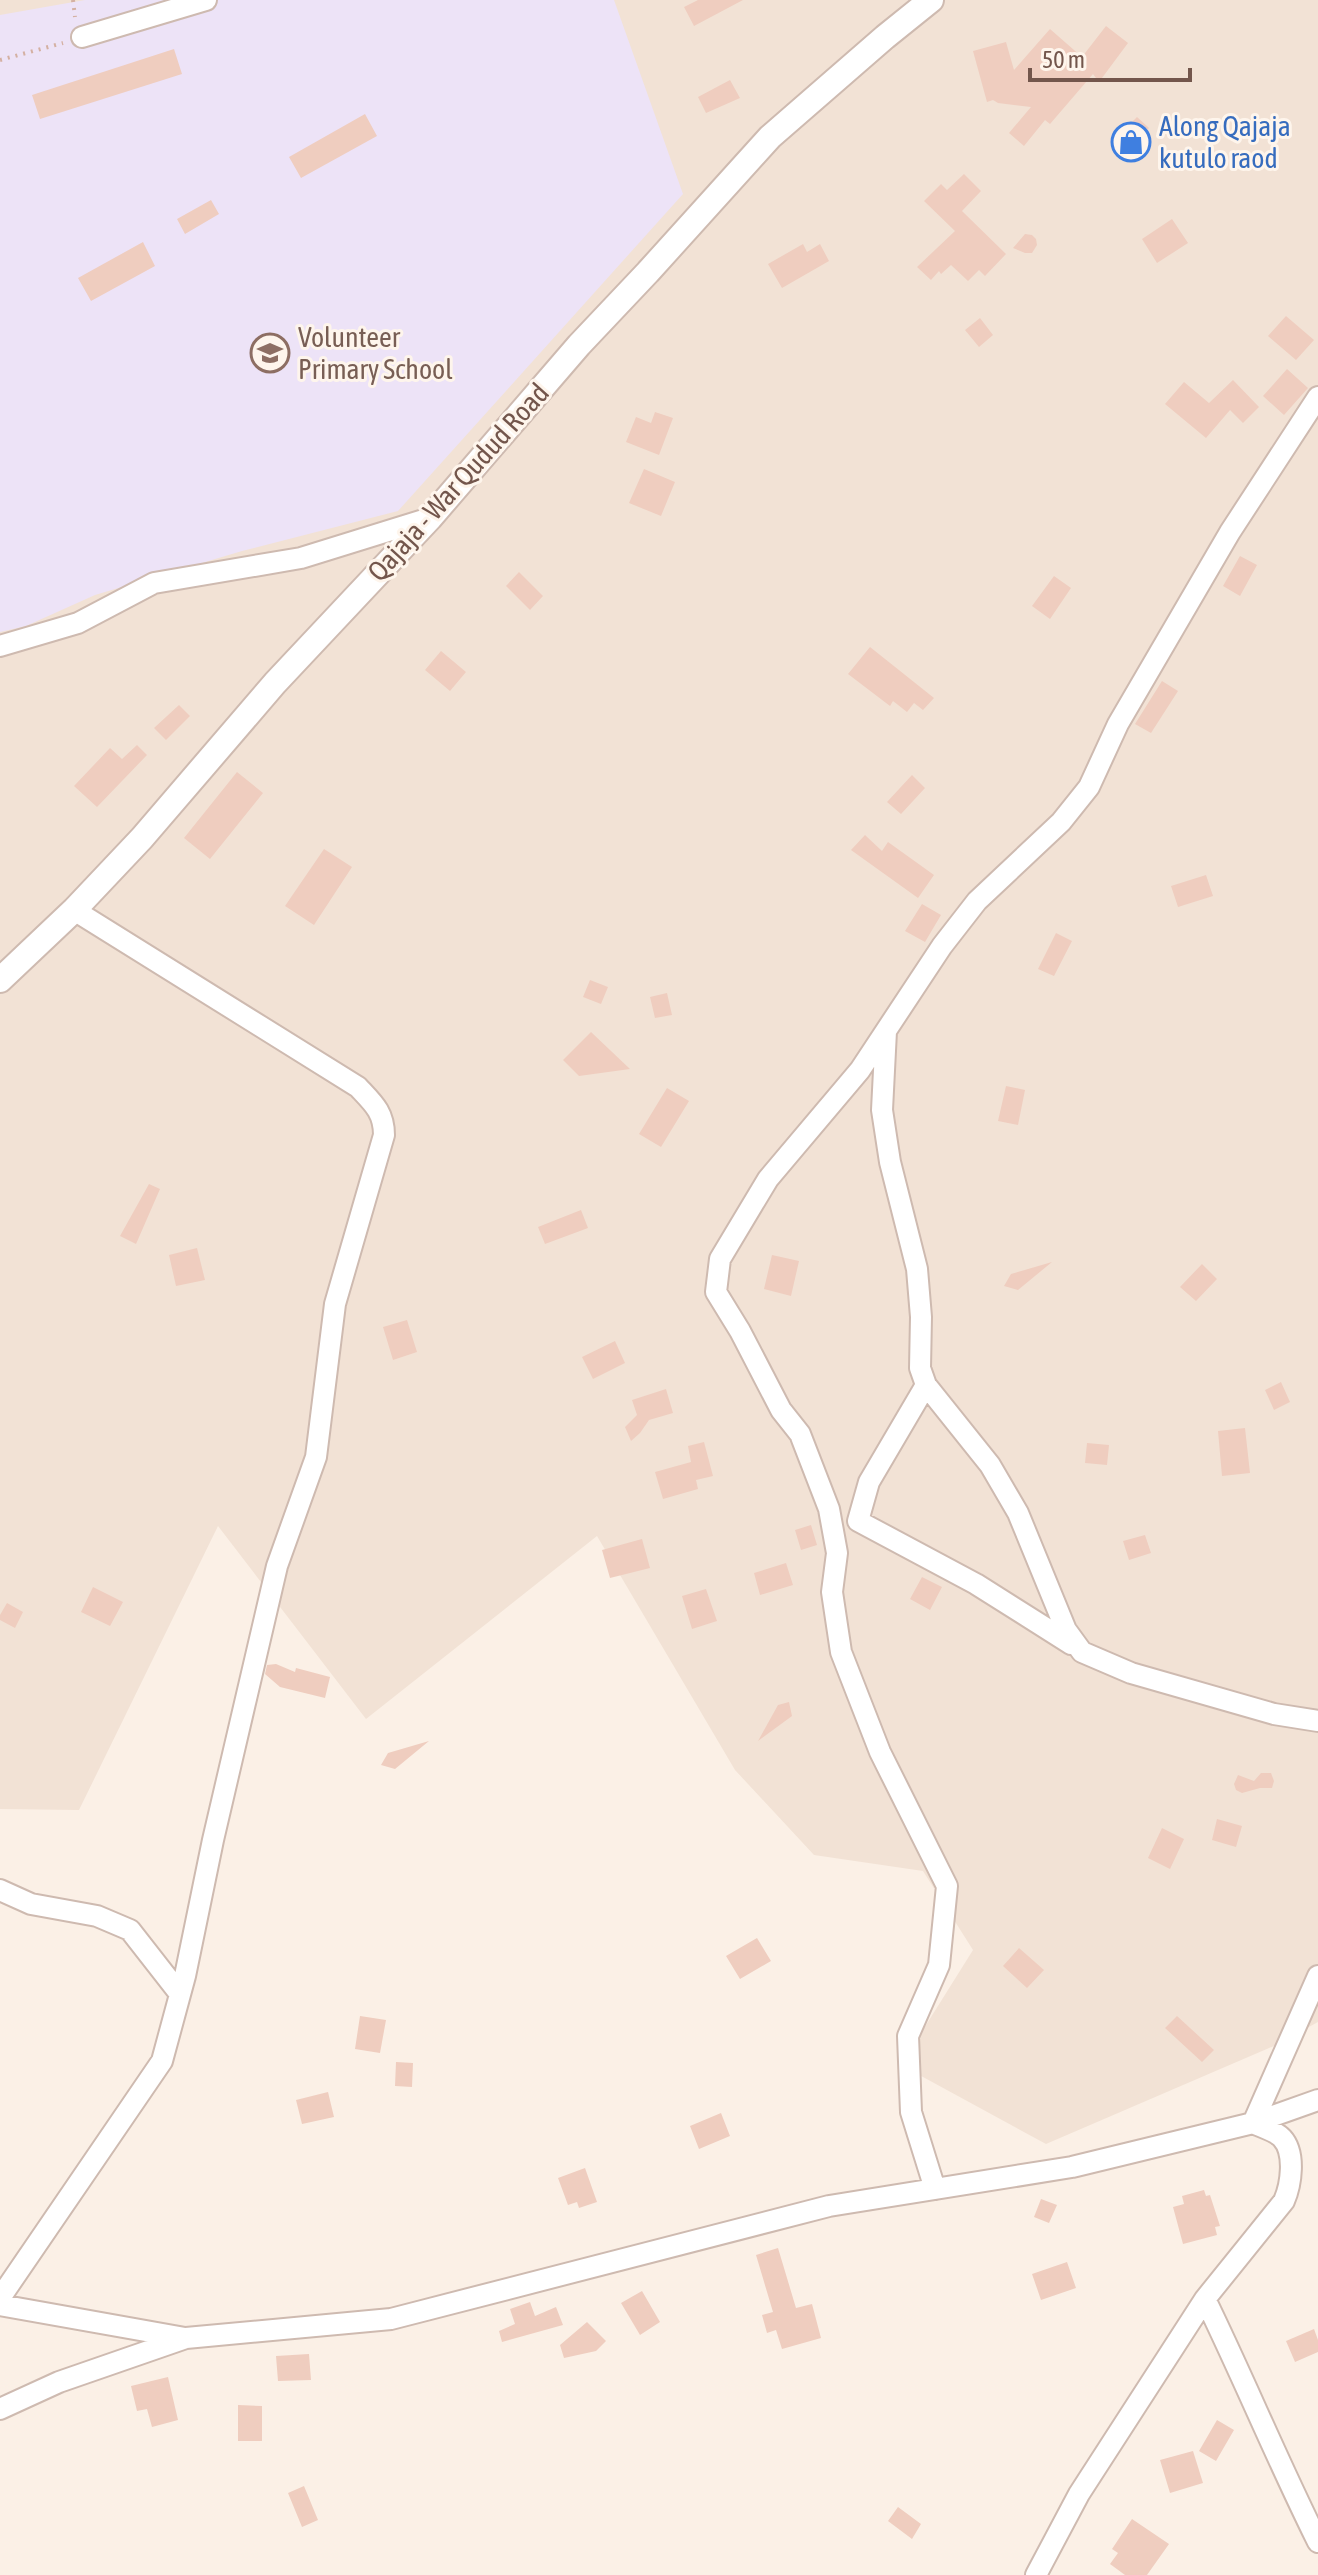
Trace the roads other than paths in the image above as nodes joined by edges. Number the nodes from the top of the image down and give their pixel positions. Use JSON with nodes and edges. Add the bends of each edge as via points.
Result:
{"nodes":[{"id":1,"x":206,"y":0,"type":"edge"},
{"id":2,"x":931,"y":0,"type":"edge"},
{"id":3,"x":82,"y":37,"type":"road end"},
{"id":4,"x":1318,"y":397,"type":"edge"},
{"id":5,"x":430,"y":518,"type":"junction"},
{"id":6,"x":0,"y":646,"type":"edge"},
{"id":7,"x":74,"y":910,"type":"junction"},
{"id":8,"x":0,"y":980,"type":"edge"},
{"id":9,"x":886,"y":1031,"type":"junction"},
{"id":10,"x":926,"y":1385,"type":"junction"},
{"id":11,"x":858,"y":1521,"type":"junction"},
{"id":12,"x":837,"y":1553,"type":"junction"},
{"id":13,"x":1082,"y":1652,"type":"junction"},
{"id":14,"x":1318,"y":1721,"type":"edge"},
{"id":15,"x":0,"y":1890,"type":"edge"},
{"id":16,"x":1318,"y":1976,"type":"edge"},
{"id":17,"x":180,"y":1994,"type":"junction"},
{"id":18,"x":1318,"y":2100,"type":"edge"},
{"id":19,"x":1253,"y":2123,"type":"junction"},
{"id":20,"x":935,"y":2189,"type":"junction"},
{"id":21,"x":0,"y":2298,"type":"edge"},
{"id":22,"x":1205,"y":2299,"type":"junction"},
{"id":23,"x":0,"y":2305,"type":"edge"},
{"id":24,"x":186,"y":2338,"type":"junction"},
{"id":25,"x":0,"y":2409,"type":"edge"},
{"id":26,"x":1318,"y":2542,"type":"edge"},
{"id":27,"x":1036,"y":2575,"type":"edge"}],
"edges":[{"from":1,"to":3,"type":"street"},
{"from":2,"to":5,"type":"street","name":"Qajaja - War Qudud Road","via":[[770,137],[579,345]]},
{"from":4,"to":9,"type":"street","via":[[1222,545],[1118,724],[1089,787],[1061,822],[977,901]]},
{"from":5,"to":6,"type":"street","via":[[301,558],[154,583],[78,623]]},
{"from":5,"to":7,"type":"street","name":"Qajaja - War Qudud Road"},
{"from":7,"to":8,"type":"street","name":"Qajaja - War Qudud Road"},
{"from":7,"to":17,"type":"street","via":[[358,1087],[384,1121],[335,1304],[316,1457],[277,1566]]},
{"from":9,"to":10,"type":"street","via":[[882,1110],[917,1269],[920,1368]]},
{"from":9,"to":12,"type":"street","via":[[768,1179],[720,1259],[716,1292],[781,1410],[800,1434],[829,1509]]},
{"from":10,"to":11,"type":"street","via":[[869,1482]]},
{"from":10,"to":13,"type":"street","via":[[990,1465],[1011,1501],[1066,1630]]},
{"from":11,"to":12,"type":"street"},
{"from":11,"to":13,"type":"street","via":[[976,1584]]},
{"from":12,"to":20,"type":"street","via":[[832,1592],[841,1652],[880,1752],[947,1886],[939,1965],[908,2036],[911,2112]]},
{"from":13,"to":14,"type":"street","via":[[1131,1673],[1274,1714]]},
{"from":15,"to":17,"type":"street","via":[[31,1904],[97,1916],[130,1930]]},
{"from":16,"to":19,"type":"street"},
{"from":17,"to":21,"type":"street","via":[[162,2061]]},
{"from":18,"to":19,"type":"street"},
{"from":19,"to":20,"type":"street","via":[[1072,2167]]},
{"from":19,"to":22,"type":"street","via":[[1282,2138],[1290,2187]]},
{"from":20,"to":24,"type":"street","via":[[829,2206],[391,2319]]},
{"from":22,"to":26,"type":"street"},
{"from":22,"to":27,"type":"street","via":[[1079,2494]]},
{"from":23,"to":24,"type":"street"},
{"from":24,"to":25,"type":"street","via":[[59,2382]]}]}
